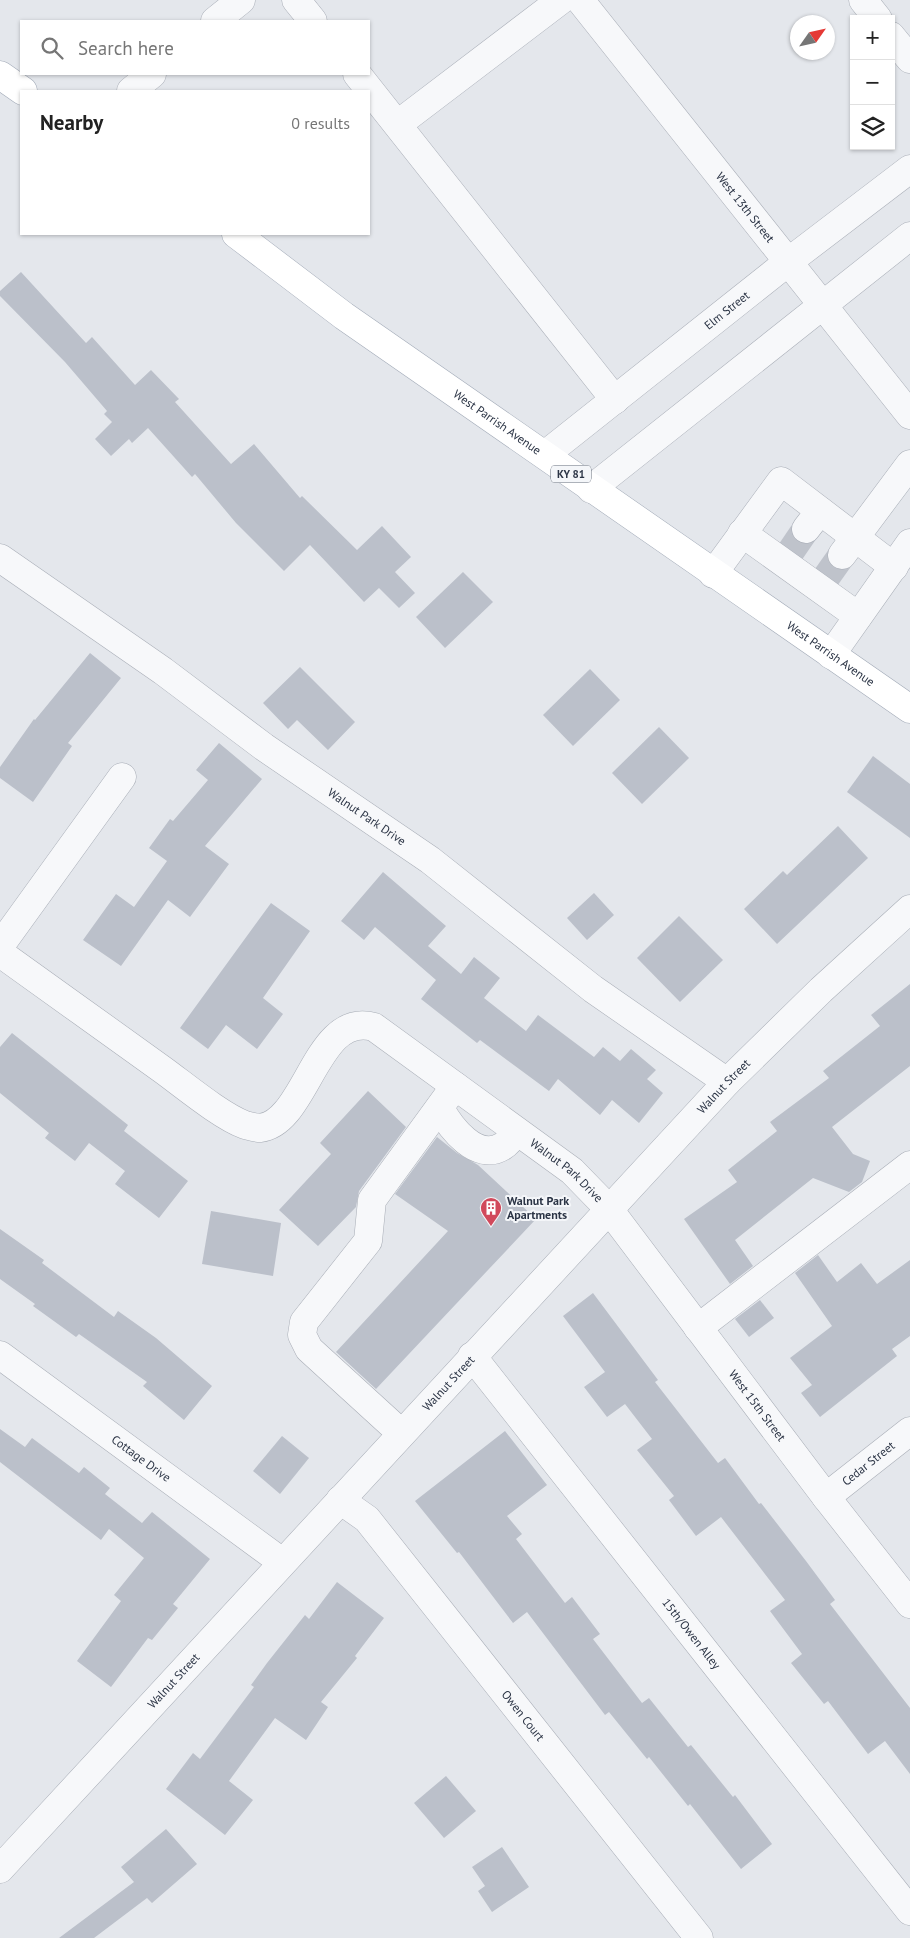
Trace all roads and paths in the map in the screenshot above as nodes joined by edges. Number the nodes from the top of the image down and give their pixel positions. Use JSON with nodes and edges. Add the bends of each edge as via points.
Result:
{"nodes":[{"id":1,"x":241,"y":0,"type":"edge"},
{"id":2,"x":296,"y":0,"type":"edge"},
{"id":3,"x":560,"y":0,"type":"edge"},
{"id":4,"x":580,"y":0,"type":"edge"},
{"id":5,"x":863,"y":0,"type":"edge"},
{"id":6,"x":875,"y":15,"type":"edge"},
{"id":7,"x":217,"y":20,"type":"edge"},
{"id":8,"x":312,"y":20,"type":"edge"},
{"id":9,"x":895,"y":41,"type":"edge"},
{"id":10,"x":910,"y":59,"type":"edge"},
{"id":11,"x":0,"y":75,"type":"edge"},
{"id":12,"x":151,"y":75,"type":"edge"},
{"id":13,"x":357,"y":75,"type":"edge"},
{"id":14,"x":22,"y":90,"type":"edge"},
{"id":15,"x":132,"y":90,"type":"edge"},
{"id":16,"x":369,"y":90,"type":"edge"},
{"id":17,"x":370,"y":91,"type":"edge"},
{"id":18,"x":398,"y":124,"type":"junction"},
{"id":19,"x":910,"y":169,"type":"edge"},
{"id":20,"x":237,"y":235,"type":"edge"},
{"id":21,"x":910,"y":236,"type":"edge"},
{"id":22,"x":788,"y":262,"type":"junction"},
{"id":23,"x":825,"y":304,"type":"junction"},
{"id":24,"x":615,"y":400,"type":"junction"},
{"id":25,"x":910,"y":414,"type":"edge"},
{"id":26,"x":546,"y":454,"type":"junction"},
{"id":27,"x":910,"y":464,"type":"edge"},
{"id":28,"x":590,"y":488,"type":"junction"},
{"id":29,"x":742,"y":533,"type":"junction"},
{"id":30,"x":910,"y":543,"type":"edge"},
{"id":31,"x":849,"y":547,"type":"junction"},
{"id":32,"x":0,"y":558,"type":"edge"},
{"id":33,"x":894,"y":567,"type":"junction"},
{"id":34,"x":714,"y":574,"type":"junction"},
{"id":35,"x":858,"y":616,"type":"junction"},
{"id":36,"x":831,"y":655,"type":"junction"},
{"id":37,"x":910,"y":709,"type":"edge"},
{"id":38,"x":122,"y":777,"type":"dead end"},
{"id":39,"x":910,"y":910,"type":"edge"},
{"id":40,"x":0,"y":946,"type":"edge"},
{"id":41,"x":0,"y":954,"type":"edge"},
{"id":42,"x":727,"y":1082,"type":"junction"},
{"id":43,"x":455,"y":1086,"type":"junction"},
{"id":44,"x":440,"y":1108,"type":"junction"},
{"id":45,"x":516,"y":1131,"type":"junction"},
{"id":46,"x":910,"y":1165,"type":"edge"},
{"id":47,"x":608,"y":1208,"type":"junction"},
{"id":48,"x":698,"y":1328,"type":"junction"},
{"id":49,"x":0,"y":1355,"type":"edge"},
{"id":50,"x":472,"y":1356,"type":"junction"},
{"id":51,"x":910,"y":1431,"type":"edge"},
{"id":52,"x":401,"y":1433,"type":"junction"},
{"id":53,"x":826,"y":1497,"type":"junction"},
{"id":54,"x":340,"y":1500,"type":"junction"},
{"id":55,"x":282,"y":1562,"type":"junction"},
{"id":56,"x":910,"y":1604,"type":"edge"},
{"id":57,"x":0,"y":1869,"type":"edge"},
{"id":58,"x":910,"y":1911,"type":"edge"},
{"id":59,"x":699,"y":1938,"type":"edge"}],
"edges":[{"from":1,"to":7,"type":"street"},
{"from":2,"to":8,"type":"street"},
{"from":3,"to":18,"type":"street"},
{"from":4,"to":22,"type":"street","name":"West 13th Street"},
{"from":5,"to":6,"type":"street"},
{"from":9,"to":10,"type":"street"},
{"from":11,"to":14,"type":"main road"},
{"from":12,"to":15,"type":"street"},
{"from":13,"to":16,"type":"street"},
{"from":17,"to":18,"type":"street"},
{"from":18,"to":24,"type":"street"},
{"from":19,"to":22,"type":"street","name":"Elm Street"},
{"from":20,"to":26,"type":"main road","name":"West Parrish Avenue","number":"KY 81","via":[[344,316]]},
{"from":21,"to":23,"type":"street"},
{"from":22,"to":23,"type":"street","name":"West 13th Street"},
{"from":22,"to":24,"type":"street","name":"Elm Street"},
{"from":23,"to":25,"type":"street","name":"West 13th Street"},
{"from":23,"to":28,"type":"street"},
{"from":24,"to":26,"type":"street","name":"Elm Street"},
{"from":26,"to":28,"type":"main road","name":"West Parrish Avenue","number":"KY 81"},
{"from":27,"to":31,"type":"street"},
{"from":28,"to":34,"type":"main road","name":"West Parrish Avenue","number":"KY 81"},
{"from":29,"to":31,"type":"street","via":[[781,481],[813,520]]},
{"from":29,"to":34,"type":"street"},
{"from":29,"to":35,"type":"street","via":[[822,583]]},
{"from":30,"to":33,"type":"street"},
{"from":31,"to":33,"type":"street"},
{"from":32,"to":42,"type":"street","name":"Walnut Park Drive","via":[[163,671],[264,747],[430,860],[593,990]]},
{"from":33,"to":35,"type":"street"},
{"from":34,"to":36,"type":"main road","name":"West Parrish Avenue","number":"KY 81"},
{"from":35,"to":36,"type":"street"},
{"from":36,"to":37,"type":"main road","name":"West Parrish Avenue","number":"KY 81"},
{"from":38,"to":40,"type":"street"},
{"from":39,"to":42,"type":"street","name":"Walnut Street","via":[[821,990]]},
{"from":41,"to":43,"type":"street","name":"Walnut Park Drive","via":[[245,1125],[259,1128],[272,1123],[286,1111],[320,1057],[349,1028],[362,1024],[374,1027]]},
{"from":42,"to":47,"type":"street","name":"Walnut Street"},
{"from":43,"to":44,"type":"street"},
{"from":43,"to":45,"type":"street","name":"Walnut Park Drive"},
{"from":44,"to":45,"type":"street","via":[[451,1128],[467,1142],[487,1150],[503,1146]]},
{"from":44,"to":52,"type":"street","via":[[372,1200],[368,1241],[304,1322],[302,1336],[310,1349]]},
{"from":45,"to":47,"type":"street","name":"Walnut Park Drive","via":[[572,1171]]},
{"from":46,"to":48,"type":"street"},
{"from":47,"to":48,"type":"street","name":"West 15th Street"},
{"from":47,"to":50,"type":"street","name":"Walnut Street"},
{"from":48,"to":53,"type":"street","name":"West 15th Street"},
{"from":49,"to":55,"type":"street","name":"Cottage Drive"},
{"from":50,"to":52,"type":"street","name":"Walnut Street"},
{"from":50,"to":58,"type":"street","name":"15th/Owen Alley"},
{"from":51,"to":53,"type":"street","name":"Cedar Street"},
{"from":52,"to":54,"type":"street","name":"Walnut Street"},
{"from":53,"to":56,"type":"street","name":"West 15th Street"},
{"from":54,"to":55,"type":"street","name":"Walnut Street"},
{"from":54,"to":59,"type":"street","name":"Owen Court","via":[[367,1519]]},
{"from":55,"to":57,"type":"street","name":"Walnut Street"}]}
